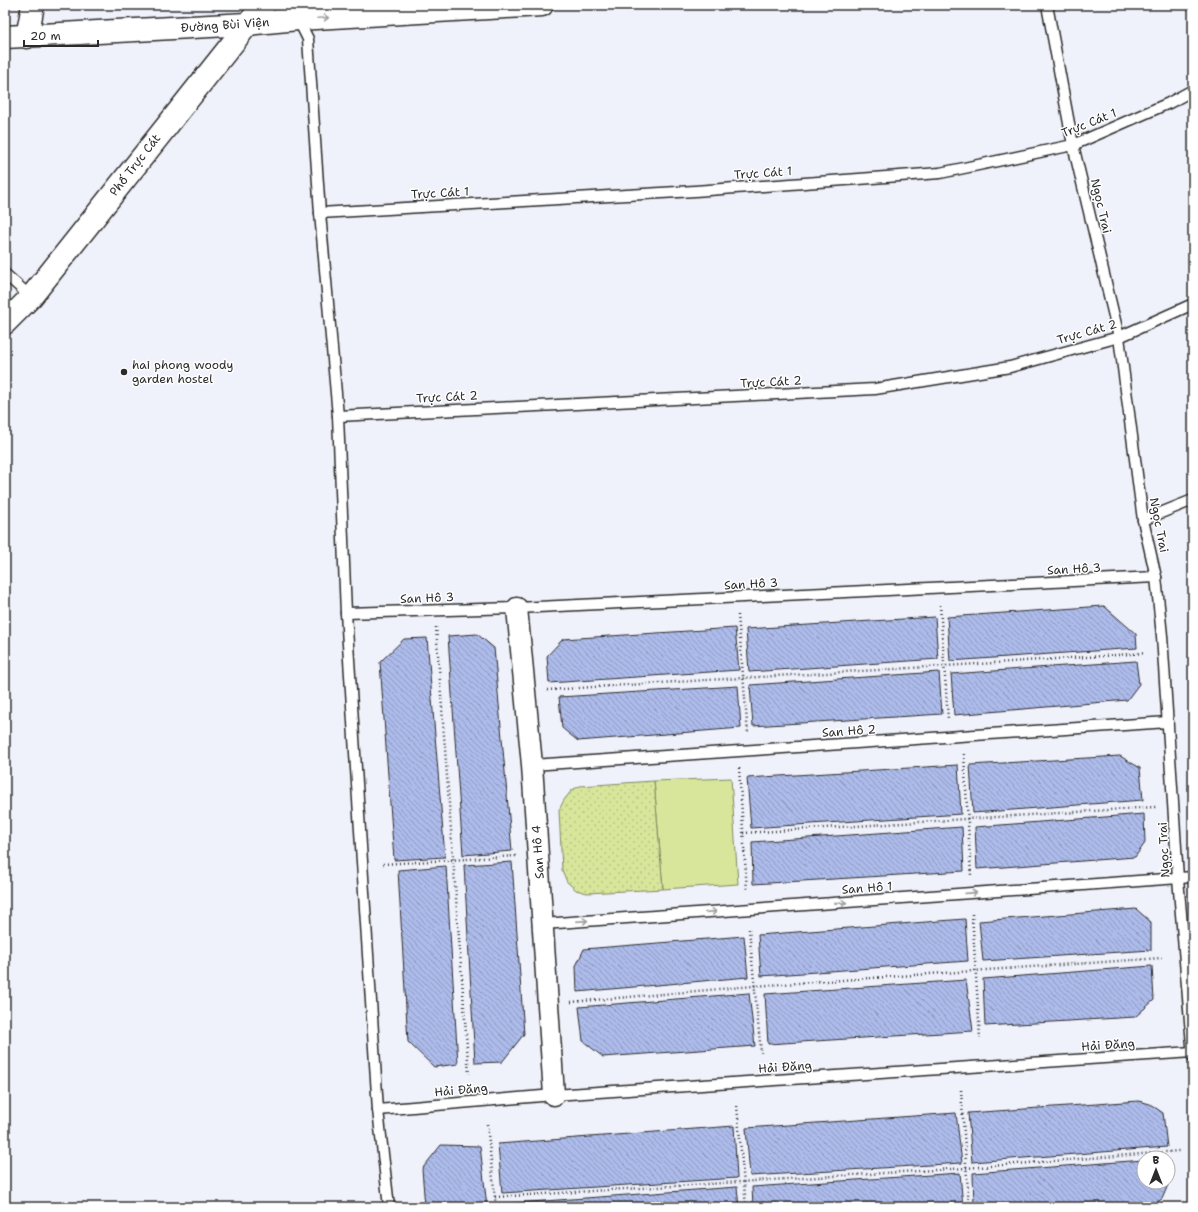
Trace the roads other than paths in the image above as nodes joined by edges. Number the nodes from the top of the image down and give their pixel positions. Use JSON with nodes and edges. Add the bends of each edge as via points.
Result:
{"nodes":[{"id":1,"x":33,"y":5,"type":"edge"},
{"id":2,"x":263,"y":5,"type":"edge"},
{"id":3,"x":542,"y":5,"type":"edge"},
{"id":4,"x":1047,"y":5,"type":"edge"},
{"id":5,"x":296,"y":12,"type":"edge"},
{"id":6,"x":247,"y":24,"type":"junction"},
{"id":7,"x":5,"y":37,"type":"edge"},
{"id":8,"x":27,"y":37,"type":"junction"},
{"id":9,"x":1193,"y":90,"type":"edge"},
{"id":10,"x":1073,"y":146,"type":"junction"},
{"id":11,"x":320,"y":213,"type":"junction"},
{"id":12,"x":5,"y":274,"type":"edge"},
{"id":13,"x":31,"y":297,"type":"junction"},
{"id":14,"x":1193,"y":304,"type":"edge"},
{"id":15,"x":5,"y":323,"type":"edge"},
{"id":16,"x":1119,"y":338,"type":"junction"},
{"id":17,"x":338,"y":416,"type":"junction"},
{"id":18,"x":1193,"y":500,"type":"edge"},
{"id":19,"x":1143,"y":520,"type":"junction"},
{"id":20,"x":1156,"y":577,"type":"junction"},
{"id":21,"x":517,"y":608,"type":"junction"},
{"id":22,"x":346,"y":614,"type":"junction"},
{"id":23,"x":1168,"y":722,"type":"junction"},
{"id":24,"x":532,"y":765,"type":"junction"},
{"id":25,"x":1193,"y":877,"type":"edge"},
{"id":26,"x":1178,"y":878,"type":"junction"},
{"id":27,"x":543,"y":924,"type":"junction"},
{"id":28,"x":1193,"y":1052,"type":"edge"},
{"id":29,"x":1193,"y":1058,"type":"edge"},
{"id":30,"x":554,"y":1095,"type":"junction"},
{"id":31,"x":378,"y":1110,"type":"junction"},
{"id":32,"x":389,"y":1207,"type":"edge"}],
"edges":[{"from":1,"to":8,"type":"main road"},
{"from":2,"to":6,"type":"main road","name":"Phố Trực Cát"},
{"from":5,"to":3,"type":"main road","name":"Đường Bùi Viện","one_way":true},
{"from":4,"to":10,"type":"lane","name":"Ngọc Trai"},
{"from":5,"to":6,"type":"main road","name":"Đường Bùi Viện"},
{"from":5,"to":11,"type":"lane","via":[[308,39]]},
{"from":6,"to":8,"type":"main road","name":"Đường Bùi Viện"},
{"from":6,"to":13,"type":"main road","name":"Phố Trực Cát"},
{"from":7,"to":8,"type":"main road","name":"Đường Bùi Viện"},
{"from":9,"to":10,"type":"lane","name":"Trực Cát 1"},
{"from":10,"to":11,"type":"lane","name":"Trực Cát 1","via":[[940,172],[695,191]]},
{"from":10,"to":16,"type":"lane","name":"Ngọc Trai"},
{"from":11,"to":17,"type":"lane"},
{"from":12,"to":13,"type":"lane"},
{"from":13,"to":15,"type":"main road","name":"Phố Trực Cát"},
{"from":14,"to":16,"type":"lane","name":"Trực Cát 2"},
{"from":16,"to":17,"type":"lane","name":"Trực Cát 2","via":[[1010,367],[874,390]]},
{"from":16,"to":19,"type":"lane","name":"Ngọc Trai"},
{"from":17,"to":22,"type":"lane"},
{"from":18,"to":19,"type":"lane"},
{"from":19,"to":20,"type":"lane","name":"Ngọc Trai"},
{"from":20,"to":21,"type":"lane","name":"San Hô 3"},
{"from":20,"to":23,"type":"lane","name":"Ngọc Trai"},
{"from":21,"to":22,"type":"lane","name":"San Hô 3"},
{"from":21,"to":24,"type":"street","name":"San Hô 4"},
{"from":22,"to":31,"type":"lane"},
{"from":23,"to":24,"type":"lane","name":"San Hô 2"},
{"from":23,"to":26,"type":"lane","name":"Ngọc Trai"},
{"from":24,"to":27,"type":"street","name":"San Hô 4"},
{"from":25,"to":26,"type":"lane","name":"San Hô 1"},
{"from":27,"to":26,"type":"lane","name":"San Hô 1","one_way":true},
{"from":26,"to":28,"type":"lane","name":"Ngọc Trai"},
{"from":27,"to":30,"type":"street","name":"San Hô 4"},
{"from":28,"to":29,"type":"lane","name":"Ngọc Trai"},
{"from":28,"to":30,"type":"lane","name":"Hải Đăng"},
{"from":30,"to":31,"type":"lane","name":"Hải Đăng"},
{"from":31,"to":32,"type":"lane"}]}
